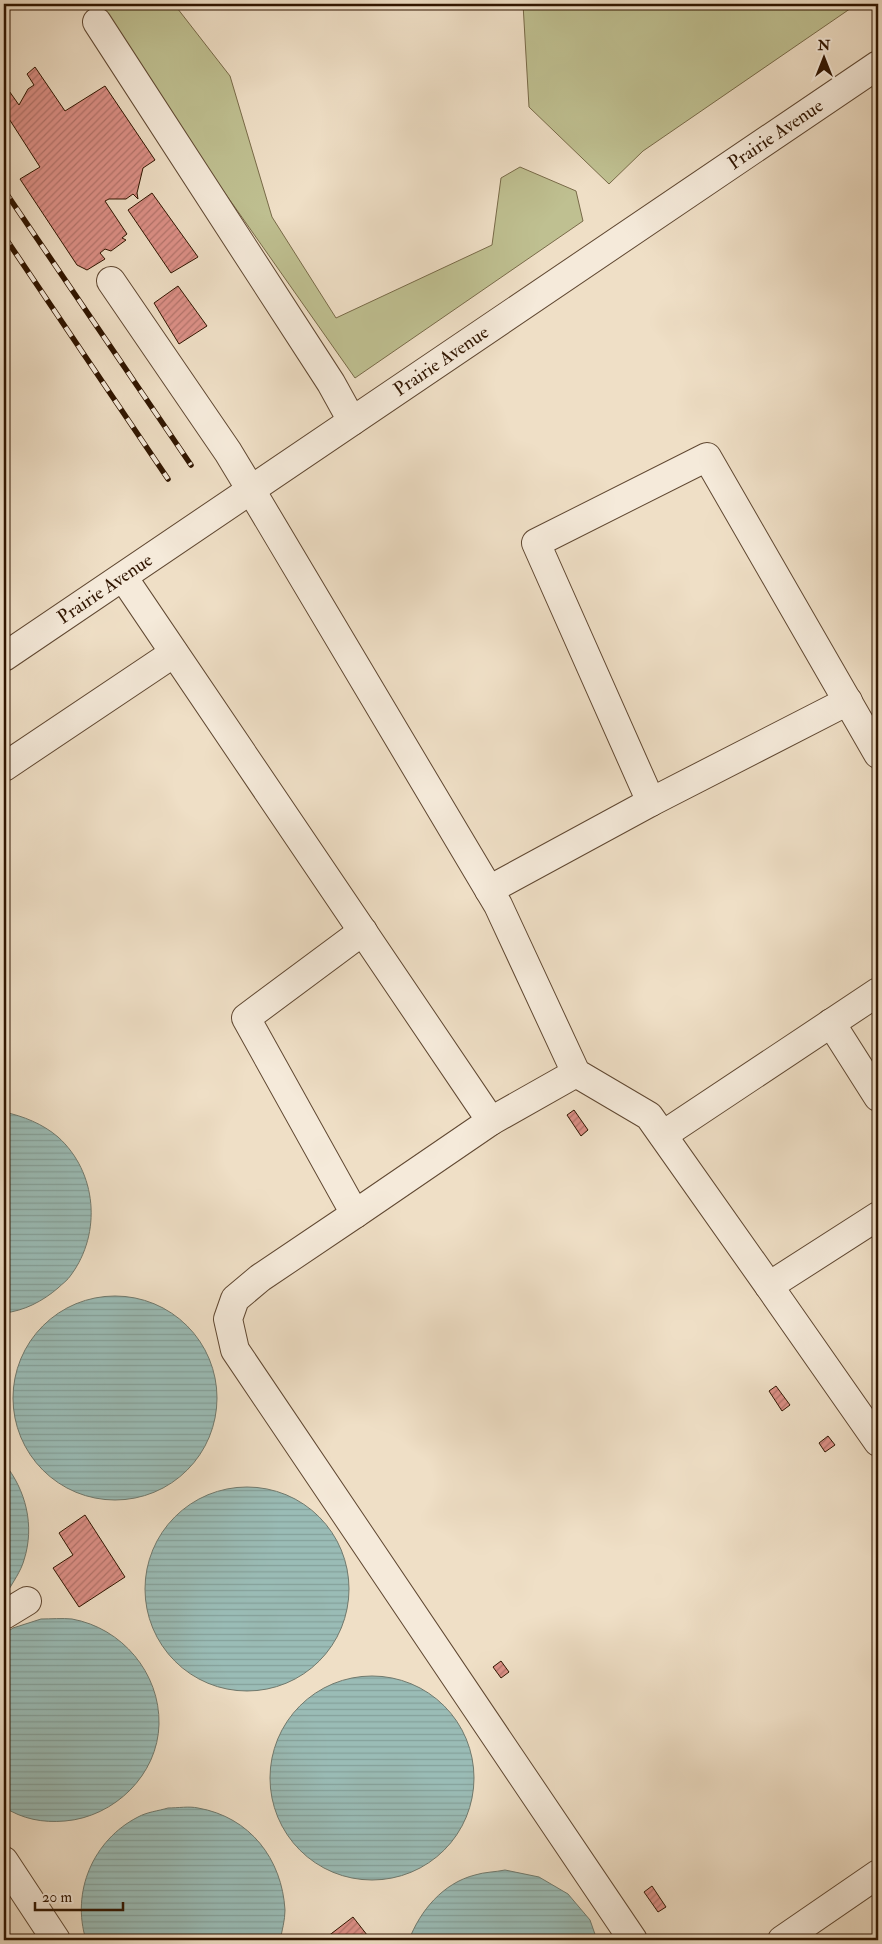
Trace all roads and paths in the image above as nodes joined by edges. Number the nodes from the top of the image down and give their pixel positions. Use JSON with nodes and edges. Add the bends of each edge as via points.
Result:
{"nodes":[{"id":1,"x":97,"y":22,"type":"dead end"},
{"id":2,"x":878,"y":65,"type":"edge"},
{"id":3,"x":111,"y":281,"type":"dead end"},
{"id":4,"x":352,"y":421,"type":"junction"},
{"id":5,"x":251,"y":490,"type":"junction"},
{"id":6,"x":123,"y":577,"type":"junction"},
{"id":7,"x":174,"y":652,"type":"junction"},
{"id":8,"x":4,"y":657,"type":"edge"},
{"id":9,"x":848,"y":701,"type":"junction"},
{"id":10,"x":878,"y":754,"type":"edge"},
{"id":11,"x":4,"y":767,"type":"edge"},
{"id":12,"x":651,"y":802,"type":"junction"},
{"id":13,"x":489,"y":890,"type":"junction"},
{"id":14,"x":363,"y":931,"type":"junction"},
{"id":15,"x":878,"y":992,"type":"edge"},
{"id":16,"x":832,"y":1024,"type":"junction"},
{"id":17,"x":576,"y":1073,"type":"junction"},
{"id":18,"x":878,"y":1097,"type":"edge"},
{"id":19,"x":492,"y":1121,"type":"junction"},
{"id":20,"x":663,"y":1135,"type":"junction"},
{"id":21,"x":355,"y":1214,"type":"junction"},
{"id":22,"x":878,"y":1216,"type":"edge"},
{"id":23,"x":769,"y":1286,"type":"junction"},
{"id":24,"x":878,"y":1442,"type":"edge"},
{"id":25,"x":28,"y":1601,"type":"dead end"},
{"id":26,"x":4,"y":1616,"type":"edge"},
{"id":27,"x":4,"y":1862,"type":"edge"},
{"id":28,"x":878,"y":1874,"type":"edge"},
{"id":29,"x":56,"y":1940,"type":"edge"},
{"id":30,"x":633,"y":1940,"type":"edge"},
{"id":31,"x":782,"y":1940,"type":"edge"}],
"edges":[{"from":1,"to":4,"type":"street","via":[[331,383]]},
{"from":2,"to":4,"type":"street","name":"Prairie Avenue"},
{"from":3,"to":5,"type":"street"},
{"from":4,"to":5,"type":"street","name":"Prairie Avenue"},
{"from":5,"to":6,"type":"street","name":"Prairie Avenue"},
{"from":5,"to":13,"type":"street"},
{"from":6,"to":7,"type":"street"},
{"from":6,"to":8,"type":"street","name":"Prairie Avenue"},
{"from":7,"to":11,"type":"street"},
{"from":7,"to":14,"type":"street"},
{"from":9,"to":10,"type":"street"},
{"from":9,"to":12,"type":"street"},
{"from":9,"to":12,"type":"street","via":[[707,457],[536,543]]},
{"from":12,"to":13,"type":"street"},
{"from":13,"to":17,"type":"street"},
{"from":14,"to":19,"type":"street"},
{"from":14,"to":21,"type":"street","via":[[246,1018]]},
{"from":15,"to":16,"type":"street"},
{"from":16,"to":18,"type":"street"},
{"from":16,"to":20,"type":"street"},
{"from":17,"to":19,"type":"street"},
{"from":17,"to":20,"type":"street","via":[[649,1116]]},
{"from":19,"to":21,"type":"street"},
{"from":20,"to":23,"type":"street"},
{"from":21,"to":30,"type":"street","via":[[260,1278],[235,1299],[228,1320],[235,1350]]},
{"from":22,"to":23,"type":"street"},
{"from":23,"to":24,"type":"street"},
{"from":25,"to":26,"type":"street"},
{"from":27,"to":29,"type":"street"},
{"from":28,"to":31,"type":"street"}]}
